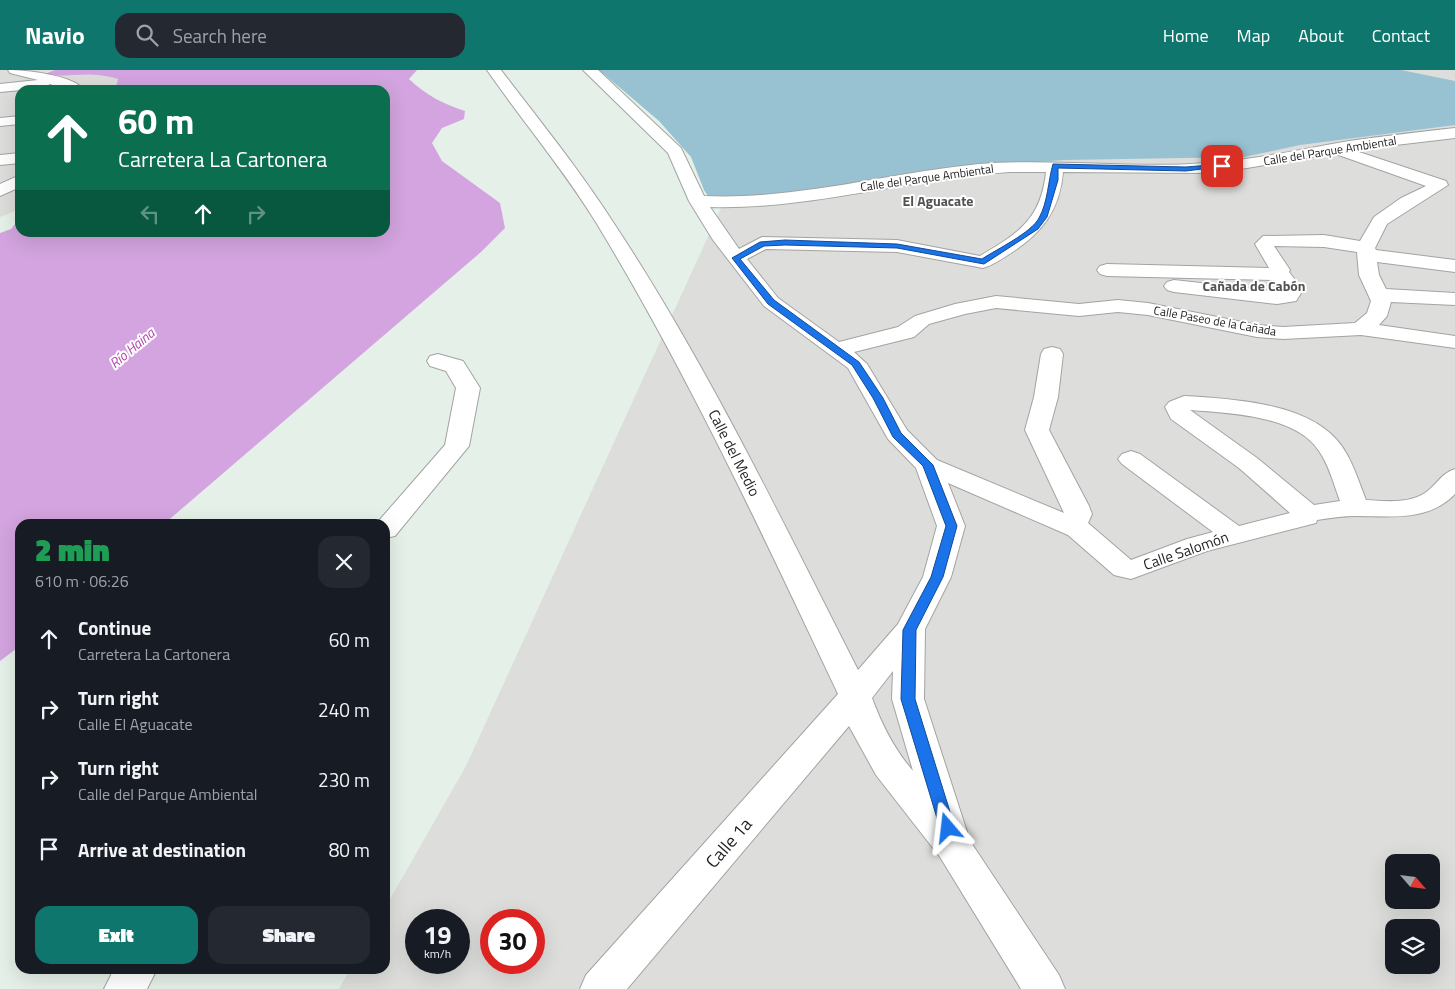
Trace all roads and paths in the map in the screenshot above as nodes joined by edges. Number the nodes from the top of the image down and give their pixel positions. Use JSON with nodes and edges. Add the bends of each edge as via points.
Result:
{"nodes":[{"id":1,"x":15,"y":70,"type":"edge"},
{"id":2,"x":494,"y":70,"type":"edge"},
{"id":3,"x":590,"y":70,"type":"edge"},
{"id":4,"x":60,"y":83,"type":"junction"},
{"id":5,"x":36,"y":85,"type":"edge"},
{"id":6,"x":70,"y":85,"type":"edge"},
{"id":7,"x":15,"y":87,"type":"edge"},
{"id":8,"x":0,"y":88,"type":"edge"},
{"id":9,"x":15,"y":120,"type":"edge"},
{"id":10,"x":0,"y":122,"type":"edge"},
{"id":11,"x":1455,"y":133,"type":"edge"},
{"id":12,"x":1334,"y":149,"type":"junction"},
{"id":13,"x":15,"y":158,"type":"edge"},
{"id":14,"x":0,"y":160,"type":"edge"},
{"id":15,"x":1055,"y":166,"type":"junction"},
{"id":16,"x":15,"y":183,"type":"edge"},
{"id":17,"x":0,"y":191,"type":"edge"},
{"id":18,"x":698,"y":201,"type":"junction"},
{"id":19,"x":1368,"y":251,"type":"junction"},
{"id":20,"x":736,"y":258,"type":"junction"},
{"id":21,"x":1455,"y":266,"type":"edge"},
{"id":22,"x":1106,"y":275,"type":"dead end"},
{"id":23,"x":1378,"y":295,"type":"junction"},
{"id":24,"x":1455,"y":299,"type":"edge"},
{"id":25,"x":1361,"y":329,"type":"junction"},
{"id":26,"x":1455,"y":342,"type":"edge"},
{"id":27,"x":834,"y":349,"type":"junction"},
{"id":28,"x":1052,"y":354,"type":"dead end"},
{"id":29,"x":438,"y":361,"type":"dead end"},
{"id":30,"x":1131,"y":459,"type":"dead end"},
{"id":31,"x":928,"y":465,"type":"junction"},
{"id":32,"x":1455,"y":477,"type":"edge"},
{"id":33,"x":1356,"y":508,"type":"junction"},
{"id":34,"x":1308,"y":514,"type":"junction"},
{"id":35,"x":390,"y":524,"type":"edge"},
{"id":36,"x":1073,"y":527,"type":"junction"},
{"id":37,"x":1234,"y":535,"type":"junction"},
{"id":38,"x":910,"y":630,"type":"junction"},
{"id":39,"x":854,"y":694,"type":"junction"},
{"id":40,"x":953,"y":846,"type":"junction"},
{"id":41,"x":133,"y":974,"type":"edge"},
{"id":42,"x":125,"y":989,"type":"edge"},
{"id":43,"x":601,"y":989,"type":"edge"},
{"id":44,"x":1044,"y":989,"type":"edge"}],
"edges":[{"from":1,"to":4,"type":"street"},
{"from":2,"to":39,"type":"street","name":"Calle del Medio","via":[[583,189],[695,376]]},
{"from":3,"to":18,"type":"street","via":[[675,151]]},
{"from":4,"to":5,"type":"street"},
{"from":4,"to":6,"type":"street"},
{"from":7,"to":8,"type":"street"},
{"from":9,"to":10,"type":"street"},
{"from":11,"to":12,"type":"street","name":"Calle del Parque Ambiental"},
{"from":12,"to":15,"type":"street","name":"Calle del Parque Ambiental","via":[[1240,165],[1186,169]]},
{"from":12,"to":19,"type":"street","via":[[1440,185],[1380,221]]},
{"from":13,"to":14,"type":"street"},
{"from":15,"to":18,"type":"street","name":"Calle del Parque Ambiental","via":[[952,172],[751,203]]},
{"from":15,"to":20,"type":"street","via":[[1043,217],[1036,227],[984,262],[897,246],[778,243],[762,243]]},
{"from":16,"to":17,"type":"street"},
{"from":18,"to":20,"type":"street"},
{"from":19,"to":21,"type":"street","via":[[1418,263]]},
{"from":19,"to":22,"type":"street","via":[[1324,241],[1290,238],[1265,241],[1279,272],[1293,290],[1289,297],[1270,298]]},
{"from":19,"to":23,"type":"street","via":[[1367,266]]},
{"from":20,"to":27,"type":"street","via":[[771,302]]},
{"from":23,"to":24,"type":"street"},
{"from":23,"to":25,"type":"street","via":[[1381,301],[1378,316]]},
{"from":25,"to":26,"type":"street","name":"Calle Paseo de la Cañada"},
{"from":25,"to":27,"type":"street","name":"Calle Paseo de la Cañada","via":[[1283,333],[1148,309],[1118,306],[1078,310],[996,302],[922,320],[906,332],[876,342]]},
{"from":27,"to":31,"type":"street","via":[[856,364],[897,434]]},
{"from":28,"to":36,"type":"street","via":[[1037,430],[1076,506],[1078,514]]},
{"from":29,"to":35,"type":"street","via":[[455,366],[468,388],[457,446]]},
{"from":30,"to":37,"type":"street"},
{"from":31,"to":36,"type":"street","name":"Calle Salomón"},
{"from":31,"to":38,"type":"street","via":[[951,526],[937,577]]},
{"from":32,"to":33,"type":"street","name":"Calle Salomón","via":[[1443,494],[1416,509]]},
{"from":33,"to":34,"type":"street","name":"Calle Salomón"},
{"from":33,"to":34,"type":"street","via":[[1328,445],[1312,429],[1291,420],[1248,410],[1184,403],[1177,407],[1178,414],[1248,463]]},
{"from":34,"to":37,"type":"street","name":"Calle Salomón"},
{"from":36,"to":37,"type":"street","name":"Calle Salomón","via":[[1128,569]]},
{"from":38,"to":39,"type":"street","name":"Calle 1a"},
{"from":38,"to":40,"type":"street","via":[[908,699]]},
{"from":39,"to":40,"type":"street","name":"Calle del Medio","via":[[866,730],[888,766]]},
{"from":39,"to":43,"type":"street","name":"Calle 1a","via":[[826,731]]},
{"from":40,"to":44,"type":"street"},
{"from":41,"to":42,"type":"street"}]}
